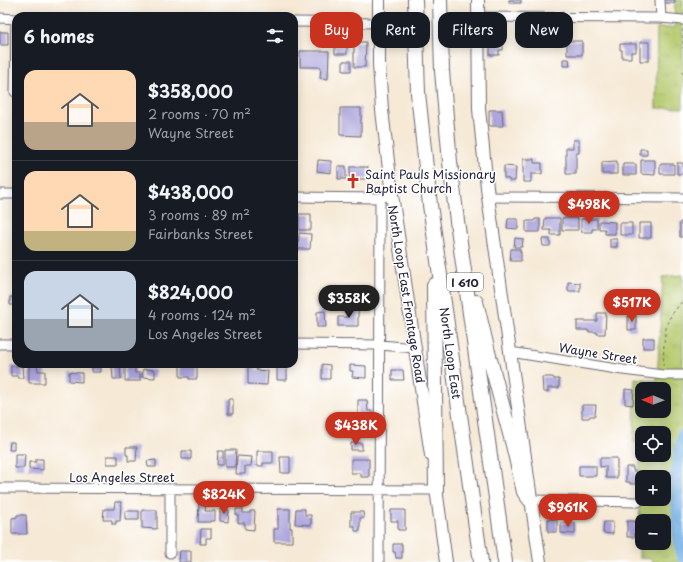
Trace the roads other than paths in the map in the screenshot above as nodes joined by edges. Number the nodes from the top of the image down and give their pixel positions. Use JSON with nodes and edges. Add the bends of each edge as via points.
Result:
{"nodes":[{"id":1,"x":379,"y":0,"type":"edge"},
{"id":2,"x":415,"y":0,"type":"edge"},
{"id":3,"x":440,"y":0,"type":"edge"},
{"id":4,"x":478,"y":0,"type":"edge"},
{"id":5,"x":660,"y":0,"type":"edge"},
{"id":6,"x":378,"y":12,"type":"edge"},
{"id":7,"x":478,"y":12,"type":"edge"},
{"id":8,"x":507,"y":17,"type":"edge"},
{"id":9,"x":0,"y":18,"type":"edge"},
{"id":10,"x":661,"y":18,"type":"junction"},
{"id":11,"x":12,"y":19,"type":"edge"},
{"id":12,"x":683,"y":20,"type":"edge"},
{"id":13,"x":298,"y":22,"type":"edge"},
{"id":14,"x":371,"y":23,"type":"edge"},
{"id":15,"x":379,"y":48,"type":"edge"},
{"id":16,"x":478,"y":48,"type":"edge"},
{"id":17,"x":0,"y":194,"type":"edge"},
{"id":18,"x":12,"y":194,"type":"edge"},
{"id":19,"x":392,"y":195,"type":"junction"},
{"id":20,"x":298,"y":197,"type":"edge"},
{"id":21,"x":488,"y":197,"type":"junction"},
{"id":22,"x":380,"y":198,"type":"junction"},
{"id":23,"x":683,"y":198,"type":"edge"},
{"id":24,"x":457,"y":221,"type":"junction"},
{"id":25,"x":434,"y":231,"type":"junction"},
{"id":26,"x":0,"y":344,"type":"edge"},
{"id":27,"x":12,"y":344,"type":"edge"},
{"id":28,"x":298,"y":344,"type":"edge"},
{"id":29,"x":380,"y":345,"type":"junction"},
{"id":30,"x":415,"y":348,"type":"junction"},
{"id":31,"x":510,"y":352,"type":"junction"},
{"id":32,"x":683,"y":375,"type":"edge"},
{"id":33,"x":0,"y":488,"type":"edge"},
{"id":34,"x":170,"y":489,"type":"junction"},
{"id":35,"x":379,"y":490,"type":"junction"},
{"id":36,"x":436,"y":490,"type":"junction"},
{"id":37,"x":530,"y":500,"type":"junction"},
{"id":38,"x":635,"y":502,"type":"edge"},
{"id":39,"x":170,"y":553,"type":"dead end"},
{"id":40,"x":379,"y":562,"type":"edge"},
{"id":41,"x":446,"y":562,"type":"edge"},
{"id":42,"x":481,"y":562,"type":"edge"},
{"id":43,"x":505,"y":562,"type":"edge"},
{"id":44,"x":540,"y":562,"type":"edge"}],
"edges":[{"from":1,"to":6,"type":"main road","name":"North Loop East Frontage Road"},
{"from":2,"to":25,"type":"highway","name":"North Loop East","number":"I 610","via":[[418,93]]},
{"from":3,"to":24,"type":"highway","name":"North Loop East","number":"I 610","via":[[444,101]]},
{"from":4,"to":7,"type":"main road"},
{"from":5,"to":10,"type":"street"},
{"from":8,"to":10,"type":"street"},
{"from":9,"to":11,"type":"street"},
{"from":10,"to":12,"type":"street"},
{"from":13,"to":14,"type":"street"},
{"from":15,"to":19,"type":"main road","name":"North Loop East Frontage Road","via":[[382,110]]},
{"from":16,"to":21,"type":"main road","via":[[479,109]]},
{"from":17,"to":18,"type":"street"},
{"from":19,"to":22,"type":"street"},
{"from":19,"to":30,"type":"main road","name":"North Loop East Frontage Road"},
{"from":20,"to":22,"type":"street"},
{"from":21,"to":23,"type":"street"},
{"from":21,"to":31,"type":"main road"},
{"from":22,"to":29,"type":"street"},
{"from":24,"to":37,"type":"highway","via":[[524,492]]},
{"from":24,"to":43,"type":"highway","name":"North Loop East","number":"I 610"},
{"from":25,"to":36,"type":"highway"},
{"from":25,"to":42,"type":"highway","name":"North Loop East","number":"I 610"},
{"from":26,"to":27,"type":"street"},
{"from":28,"to":29,"type":"street"},
{"from":29,"to":30,"type":"street"},
{"from":29,"to":35,"type":"street"},
{"from":30,"to":36,"type":"main road","name":"North Loop East Frontage Road"},
{"from":31,"to":32,"type":"street","name":"Wayne Street","via":[[623,370]]},
{"from":31,"to":37,"type":"main road"},
{"from":33,"to":34,"type":"street","name":"Los Angeles Street"},
{"from":34,"to":35,"type":"street","name":"Los Angeles Street"},
{"from":34,"to":39,"type":"street"},
{"from":35,"to":36,"type":"street","name":"Los Angeles Street"},
{"from":35,"to":40,"type":"street"},
{"from":36,"to":41,"type":"main road","name":"North Loop East Frontage Road"},
{"from":37,"to":38,"type":"street"},
{"from":37,"to":44,"type":"main road"}]}
